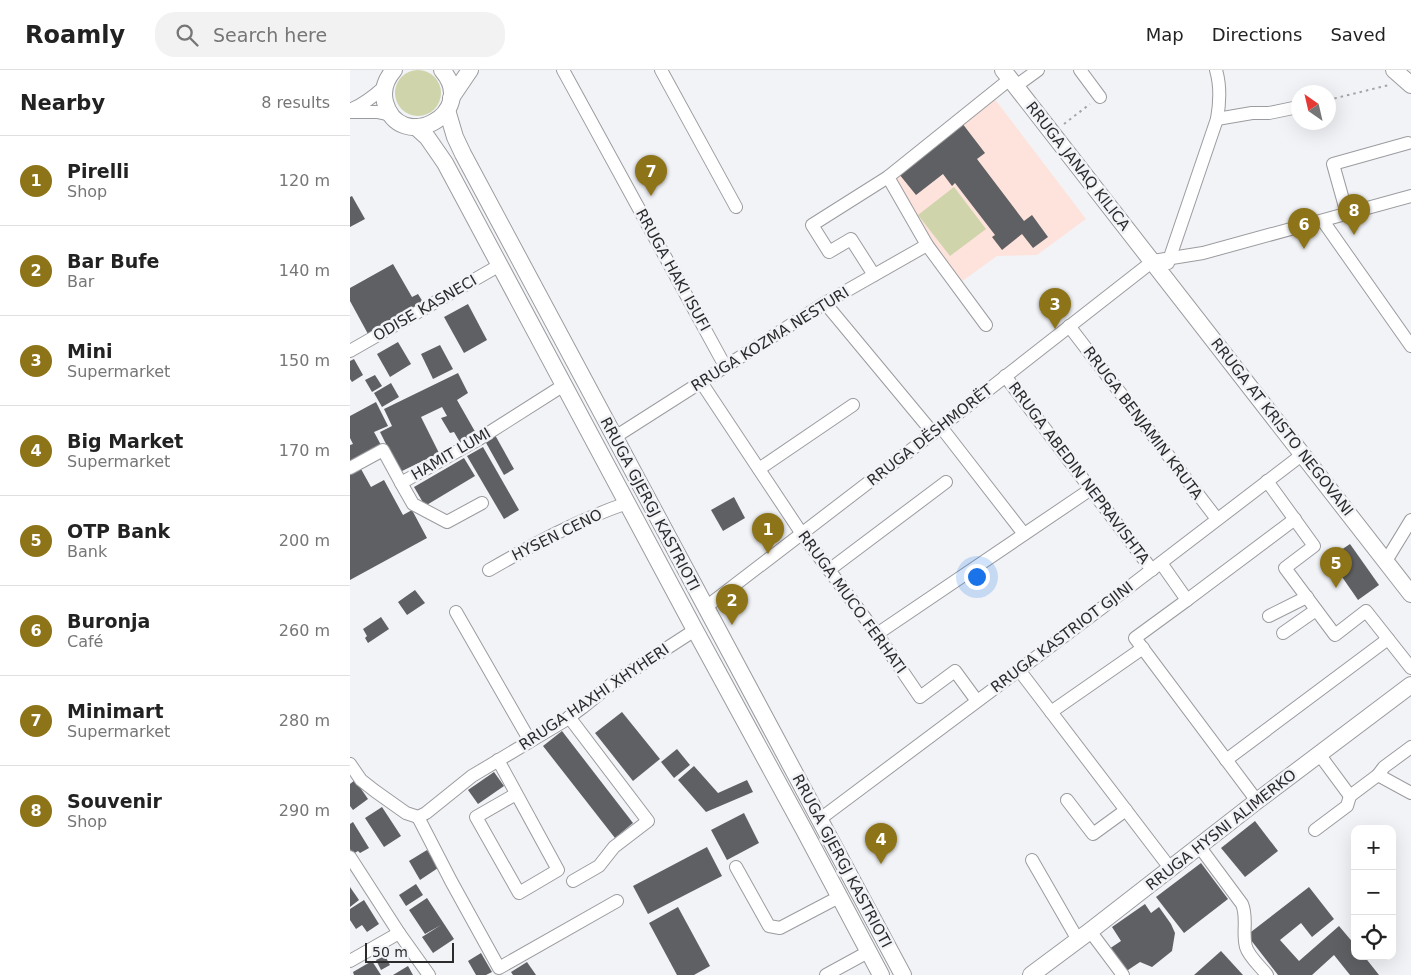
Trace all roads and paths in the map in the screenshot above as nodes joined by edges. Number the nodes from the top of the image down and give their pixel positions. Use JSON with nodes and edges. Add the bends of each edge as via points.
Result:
{"nodes":[{"id":1,"x":392,"y":70,"type":"edge"},
{"id":2,"x":442,"y":70,"type":"edge"},
{"id":3,"x":470,"y":70,"type":"edge"},
{"id":4,"x":563,"y":70,"type":"edge"},
{"id":5,"x":661,"y":70,"type":"edge"},
{"id":6,"x":1038,"y":70,"type":"edge"},
{"id":7,"x":1080,"y":70,"type":"edge"},
{"id":8,"x":1216,"y":70,"type":"edge"},
{"id":9,"x":1010,"y":79,"type":"edge"},
{"id":10,"x":1404,"y":79,"type":"edge"},
{"id":11,"x":384,"y":87,"type":"junction"},
{"id":12,"x":1100,"y":97,"type":"joint"},
{"id":13,"x":1336,"y":98,"type":"edge"},
{"id":14,"x":449,"y":104,"type":"junction"},
{"id":15,"x":1291,"y":108,"type":"edge"},
{"id":16,"x":350,"y":111,"type":"edge"},
{"id":17,"x":391,"y":115,"type":"junction"},
{"id":18,"x":1217,"y":119,"type":"junction"},
{"id":19,"x":416,"y":127,"type":"junction"},
{"id":20,"x":1052,"y":134,"type":"junction"},
{"id":21,"x":1408,"y":143,"type":"dead end"},
{"id":22,"x":888,"y":177,"type":"junction"},
{"id":23,"x":1411,"y":196,"type":"edge"},
{"id":24,"x":736,"y":207,"type":"dead end"},
{"id":25,"x":1347,"y":214,"type":"junction"},
{"id":26,"x":1323,"y":221,"type":"junction"},
{"id":27,"x":927,"y":245,"type":"junction"},
{"id":28,"x":1170,"y":258,"type":"junction"},
{"id":29,"x":1153,"y":261,"type":"junction"},
{"id":30,"x":500,"y":265,"type":"junction"},
{"id":31,"x":874,"y":275,"type":"junction"},
{"id":32,"x":1164,"y":275,"type":"junction"},
{"id":33,"x":825,"y":303,"type":"junction"},
{"id":34,"x":986,"y":325,"type":"dead end"},
{"id":35,"x":1069,"y":326,"type":"junction"},
{"id":36,"x":1406,"y":330,"type":"edge"},
{"id":37,"x":1411,"y":346,"type":"edge"},
{"id":38,"x":350,"y":351,"type":"edge"},
{"id":39,"x":726,"y":366,"type":"junction"},
{"id":40,"x":1005,"y":376,"type":"junction"},
{"id":41,"x":701,"y":382,"type":"junction"},
{"id":42,"x":564,"y":385,"type":"junction"},
{"id":43,"x":853,"y":406,"type":"dead end"},
{"id":44,"x":937,"y":430,"type":"junction"},
{"id":45,"x":615,"y":438,"type":"junction"},
{"id":46,"x":1302,"y":454,"type":"junction"},
{"id":47,"x":350,"y":468,"type":"edge"},
{"id":48,"x":759,"y":469,"type":"junction"},
{"id":49,"x":1267,"y":481,"type":"junction"},
{"id":50,"x":946,"y":482,"type":"dead end"},
{"id":51,"x":401,"y":483,"type":"junction"},
{"id":52,"x":1092,"y":489,"type":"junction"},
{"id":53,"x":482,"y":503,"type":"dead end"},
{"id":54,"x":627,"y":503,"type":"junction"},
{"id":55,"x":1217,"y":519,"type":"junction"},
{"id":56,"x":1295,"y":519,"type":"junction"},
{"id":57,"x":1411,"y":520,"type":"edge"},
{"id":58,"x":802,"y":534,"type":"junction"},
{"id":59,"x":1024,"y":534,"type":"junction"},
{"id":60,"x":1386,"y":561,"type":"junction"},
{"id":61,"x":1156,"y":566,"type":"junction"},
{"id":62,"x":489,"y":570,"type":"dead end"},
{"id":63,"x":828,"y":570,"type":"junction"},
{"id":64,"x":1411,"y":594,"type":"edge"},
{"id":65,"x":1307,"y":598,"type":"junction"},
{"id":66,"x":1188,"y":600,"type":"junction"},
{"id":67,"x":706,"y":607,"type":"junction"},
{"id":68,"x":1316,"y":610,"type":"junction"},
{"id":69,"x":456,"y":612,"type":"dead end"},
{"id":70,"x":1269,"y":616,"type":"dead end"},
{"id":71,"x":695,"y":630,"type":"junction"},
{"id":72,"x":1283,"y":633,"type":"dead end"},
{"id":73,"x":877,"y":634,"type":"junction"},
{"id":74,"x":1388,"y":639,"type":"junction"},
{"id":75,"x":1142,"y":648,"type":"junction"},
{"id":76,"x":1411,"y":668,"type":"edge"},
{"id":77,"x":1019,"y":670,"type":"junction"},
{"id":78,"x":1411,"y":684,"type":"edge"},
{"id":79,"x":977,"y":701,"type":"junction"},
{"id":80,"x":1051,"y":712,"type":"junction"},
{"id":81,"x":569,"y":717,"type":"junction"},
{"id":82,"x":530,"y":741,"type":"junction"},
{"id":83,"x":1411,"y":746,"type":"edge"},
{"id":84,"x":1319,"y":754,"type":"junction"},
{"id":85,"x":498,"y":760,"type":"junction"},
{"id":86,"x":1226,"y":760,"type":"junction"},
{"id":87,"x":351,"y":767,"type":"edge"},
{"id":88,"x":1378,"y":775,"type":"junction"},
{"id":89,"x":1411,"y":793,"type":"edge"},
{"id":90,"x":516,"y":794,"type":"junction"},
{"id":91,"x":1350,"y":796,"type":"junction"},
{"id":92,"x":1068,"y":800,"type":"dead end"},
{"id":93,"x":1257,"y":801,"type":"junction"},
{"id":94,"x":1126,"y":810,"type":"junction"},
{"id":95,"x":418,"y":816,"type":"junction"},
{"id":96,"x":820,"y":819,"type":"junction"},
{"id":97,"x":1315,"y":830,"type":"dead end"},
{"id":98,"x":1199,"y":846,"type":"junction"},
{"id":99,"x":350,"y":857,"type":"edge"},
{"id":100,"x":1032,"y":860,"type":"dead end"},
{"id":101,"x":736,"y":867,"type":"dead end"},
{"id":102,"x":1170,"y":868,"type":"junction"},
{"id":103,"x":573,"y":881,"type":"dead end"},
{"id":104,"x":839,"y":896,"type":"junction"},
{"id":105,"x":617,"y":901,"type":"dead end"},
{"id":106,"x":399,"y":933,"type":"junction"},
{"id":107,"x":1084,"y":936,"type":"junction"},
{"id":108,"x":868,"y":952,"type":"junction"},
{"id":109,"x":350,"y":961,"type":"edge"},
{"id":110,"x":841,"y":971,"type":"edge"},
{"id":111,"x":429,"y":975,"type":"edge"},
{"id":112,"x":826,"y":975,"type":"edge"},
{"id":113,"x":880,"y":975,"type":"edge"},
{"id":114,"x":903,"y":975,"type":"edge"},
{"id":115,"x":1031,"y":975,"type":"edge"},
{"id":116,"x":1123,"y":975,"type":"edge"},
{"id":117,"x":1268,"y":975,"type":"edge"}],
"edges":[{"from":1,"to":11,"type":"main road"},
{"from":2,"to":14,"type":"main road","name":"RRUGA GJERGJ KASTRIOTI","via":[[449,82]]},
{"from":3,"to":14,"type":"main road"},
{"from":4,"to":39,"type":"street","name":"RRUGA HAKI ISUFI"},
{"from":5,"to":24,"type":"street"},
{"from":6,"to":9,"type":"street"},
{"from":7,"to":12,"type":"street"},
{"from":8,"to":18,"type":"street","via":[[1220,85]]},
{"from":9,"to":20,"type":"main road","name":"RRUGA JANAQ KILICA"},
{"from":9,"to":22,"type":"street"},
{"from":10,"to":13,"type":"path"},
{"from":11,"to":16,"type":"street"},
{"from":11,"to":17,"type":"main road"},
{"from":12,"to":20,"type":"path"},
{"from":14,"to":19,"type":"main road","via":[[434,123]]},
{"from":14,"to":45,"type":"main road","name":"RRUGA GJERGJ KASTRIOTI","via":[[462,154]]},
{"from":15,"to":18,"type":"street"},
{"from":16,"to":17,"type":"street"},
{"from":17,"to":19,"type":"main road","via":[[402,124]]},
{"from":18,"to":28,"type":"street"},
{"from":19,"to":30,"type":"main road","name":"RRUGA GJERGJ KASTRIOTI","via":[[445,163]]},
{"from":20,"to":29,"type":"main road","name":"RRUGA JANAQ KILICA"},
{"from":21,"to":25,"type":"street","via":[[1332,164]]},
{"from":22,"to":27,"type":"street"},
{"from":22,"to":31,"type":"street","via":[[812,225],[829,252],[851,239]]},
{"from":23,"to":25,"type":"street"},
{"from":25,"to":26,"type":"street"},
{"from":26,"to":28,"type":"street","via":[[1203,253]]},
{"from":26,"to":36,"type":"street"},
{"from":27,"to":31,"type":"street","name":"RRUGA KOZMA NESTURI"},
{"from":27,"to":34,"type":"street"},
{"from":28,"to":29,"type":"street"},
{"from":28,"to":32,"type":"street"},
{"from":29,"to":32,"type":"main road","name":"RRUGA AT KRISTO NEGOVANI"},
{"from":29,"to":35,"type":"street","name":"RRUGA DËSHMORËT"},
{"from":30,"to":38,"type":"street","name":"ODISE KASNECI"},
{"from":30,"to":42,"type":"main road","name":"RRUGA GJERGJ KASTRIOTI"},
{"from":31,"to":33,"type":"street","name":"RRUGA KOZMA NESTURI"},
{"from":32,"to":46,"type":"main road","name":"RRUGA AT KRISTO NEGOVANI"},
{"from":33,"to":39,"type":"street","name":"RRUGA KOZMA NESTURI"},
{"from":33,"to":44,"type":"street"},
{"from":35,"to":40,"type":"street","name":"RRUGA DËSHMORËT"},
{"from":35,"to":55,"type":"street","name":"RRUGA BENJAMIN KRUTA"},
{"from":36,"to":37,"type":"street"},
{"from":39,"to":41,"type":"street","name":"RRUGA KOZMA NESTURI"},
{"from":40,"to":44,"type":"street","name":"RRUGA DËSHMORËT"},
{"from":40,"to":52,"type":"street","name":"RRUGA ABEDIN NEPRAVISHTA"},
{"from":41,"to":45,"type":"street","name":"RRUGA KOZMA NESTURI"},
{"from":41,"to":48,"type":"street","name":"RRUGA MUCO FERHATI"},
{"from":42,"to":51,"type":"street","name":"HAMIT LUMI"},
{"from":42,"to":54,"type":"main road","name":"RRUGA GJERGJ KASTRIOTI"},
{"from":43,"to":48,"type":"street"},
{"from":44,"to":58,"type":"street","name":"RRUGA DËSHMORËT"},
{"from":44,"to":59,"type":"street"},
{"from":45,"to":67,"type":"main road","name":"RRUGA GJERGJ KASTRIOTI"},
{"from":46,"to":49,"type":"street","name":"RRUGA KASTRIOT GJINI"},
{"from":46,"to":60,"type":"main road","name":"RRUGA AT KRISTO NEGOVANI"},
{"from":47,"to":51,"type":"street","name":"HAMIT LUMI","via":[[383,450]]},
{"from":48,"to":58,"type":"street","name":"RRUGA MUCO FERHATI"},
{"from":49,"to":55,"type":"street","name":"RRUGA KASTRIOT GJINI"},
{"from":49,"to":56,"type":"street"},
{"from":50,"to":63,"type":"street"},
{"from":51,"to":53,"type":"street","via":[[413,504],[447,522]]},
{"from":52,"to":59,"type":"street"},
{"from":52,"to":61,"type":"street","name":"RRUGA ABEDIN NEPRAVISHTA"},
{"from":54,"to":62,"type":"street","name":"HYSEN CENO","via":[[542,540]]},
{"from":54,"to":71,"type":"main road","name":"RRUGA GJERGJ KASTRIOTI"},
{"from":55,"to":61,"type":"street","name":"RRUGA KASTRIOT GJINI"},
{"from":56,"to":65,"type":"street","via":[[1314,546],[1285,568]]},
{"from":56,"to":66,"type":"street"},
{"from":57,"to":60,"type":"street"},
{"from":58,"to":63,"type":"street","name":"RRUGA MUCO FERHATI"},
{"from":58,"to":67,"type":"street","name":"RRUGA DËSHMORËT"},
{"from":59,"to":73,"type":"street"},
{"from":60,"to":64,"type":"main road","name":"RRUGA AT KRISTO NEGOVANI"},
{"from":61,"to":66,"type":"street","name":"RRUGA ABEDIN NEPRAVISHTA"},
{"from":61,"to":77,"type":"street","name":"RRUGA KASTRIOT GJINI"},
{"from":63,"to":73,"type":"street","name":"RRUGA MUCO FERHATI"},
{"from":65,"to":68,"type":"street"},
{"from":65,"to":70,"type":"street"},
{"from":66,"to":75,"type":"street","via":[[1135,638]]},
{"from":67,"to":96,"type":"main road","name":"RRUGA GJERGJ KASTRIOTI"},
{"from":68,"to":72,"type":"street"},
{"from":68,"to":74,"type":"street","via":[[1335,635],[1366,612]]},
{"from":69,"to":82,"type":"street"},
{"from":71,"to":81,"type":"street","name":"RRUGA HAXHI XHYHERI","via":[[613,683]]},
{"from":71,"to":104,"type":"main road","name":"RRUGA GJERGJ KASTRIOTI"},
{"from":73,"to":79,"type":"street","name":"RRUGA MUCO FERHATI","via":[[920,697],[955,671]]},
{"from":74,"to":76,"type":"street"},
{"from":74,"to":86,"type":"street"},
{"from":75,"to":80,"type":"street"},
{"from":75,"to":86,"type":"street"},
{"from":77,"to":79,"type":"street","name":"RRUGA KASTRIOT GJINI"},
{"from":77,"to":80,"type":"street"},
{"from":78,"to":84,"type":"main road","name":"RRUGA HYSNI ALIMERKO"},
{"from":79,"to":96,"type":"street","name":"RRUGA KASTRIOT GJINI"},
{"from":80,"to":94,"type":"street"},
{"from":81,"to":82,"type":"street","name":"RRUGA HAXHI XHYHERI"},
{"from":81,"to":103,"type":"street","via":[[648,821],[614,848],[599,866]]},
{"from":82,"to":85,"type":"street","name":"RRUGA HAXHI XHYHERI"},
{"from":83,"to":88,"type":"street"},
{"from":84,"to":91,"type":"street"},
{"from":84,"to":93,"type":"main road","name":"RRUGA HYSNI ALIMERKO"},
{"from":85,"to":90,"type":"street"},
{"from":85,"to":95,"type":"street","name":"RRUGA HAXHI XHYHERI"},
{"from":86,"to":93,"type":"street"},
{"from":87,"to":95,"type":"street","via":[[375,791],[406,813]]},
{"from":88,"to":89,"type":"street"},
{"from":88,"to":91,"type":"street"},
{"from":90,"to":90,"type":"street","via":[[558,870],[519,893],[476,817]]},
{"from":91,"to":97,"type":"street","via":[[1347,806]]},
{"from":92,"to":94,"type":"street","via":[[1093,834]]},
{"from":93,"to":98,"type":"main road","name":"RRUGA HYSNI ALIMERKO"},
{"from":94,"to":102,"type":"street"},
{"from":95,"to":105,"type":"street","via":[[499,968]]},
{"from":96,"to":114,"type":"main road","name":"RRUGA GJERGJ KASTRIOTI"},
{"from":98,"to":102,"type":"main road","name":"RRUGA HYSNI ALIMERKO"},
{"from":98,"to":117,"type":"street","via":[[1242,904],[1248,952]]},
{"from":99,"to":106,"type":"street"},
{"from":100,"to":107,"type":"street"},
{"from":101,"to":104,"type":"street","via":[[769,926],[780,928]]},
{"from":102,"to":107,"type":"main road","name":"RRUGA HYSNI ALIMERKO"},
{"from":104,"to":108,"type":"main road","name":"RRUGA GJERGJ KASTRIOTI"},
{"from":106,"to":109,"type":"street"},
{"from":106,"to":111,"type":"street"},
{"from":107,"to":115,"type":"main road","name":"RRUGA HYSNI ALIMERKO"},
{"from":107,"to":116,"type":"street"},
{"from":108,"to":110,"type":"street"},
{"from":108,"to":113,"type":"main road","name":"RRUGA GJERGJ KASTRIOTI"},
{"from":110,"to":112,"type":"street"}]}
